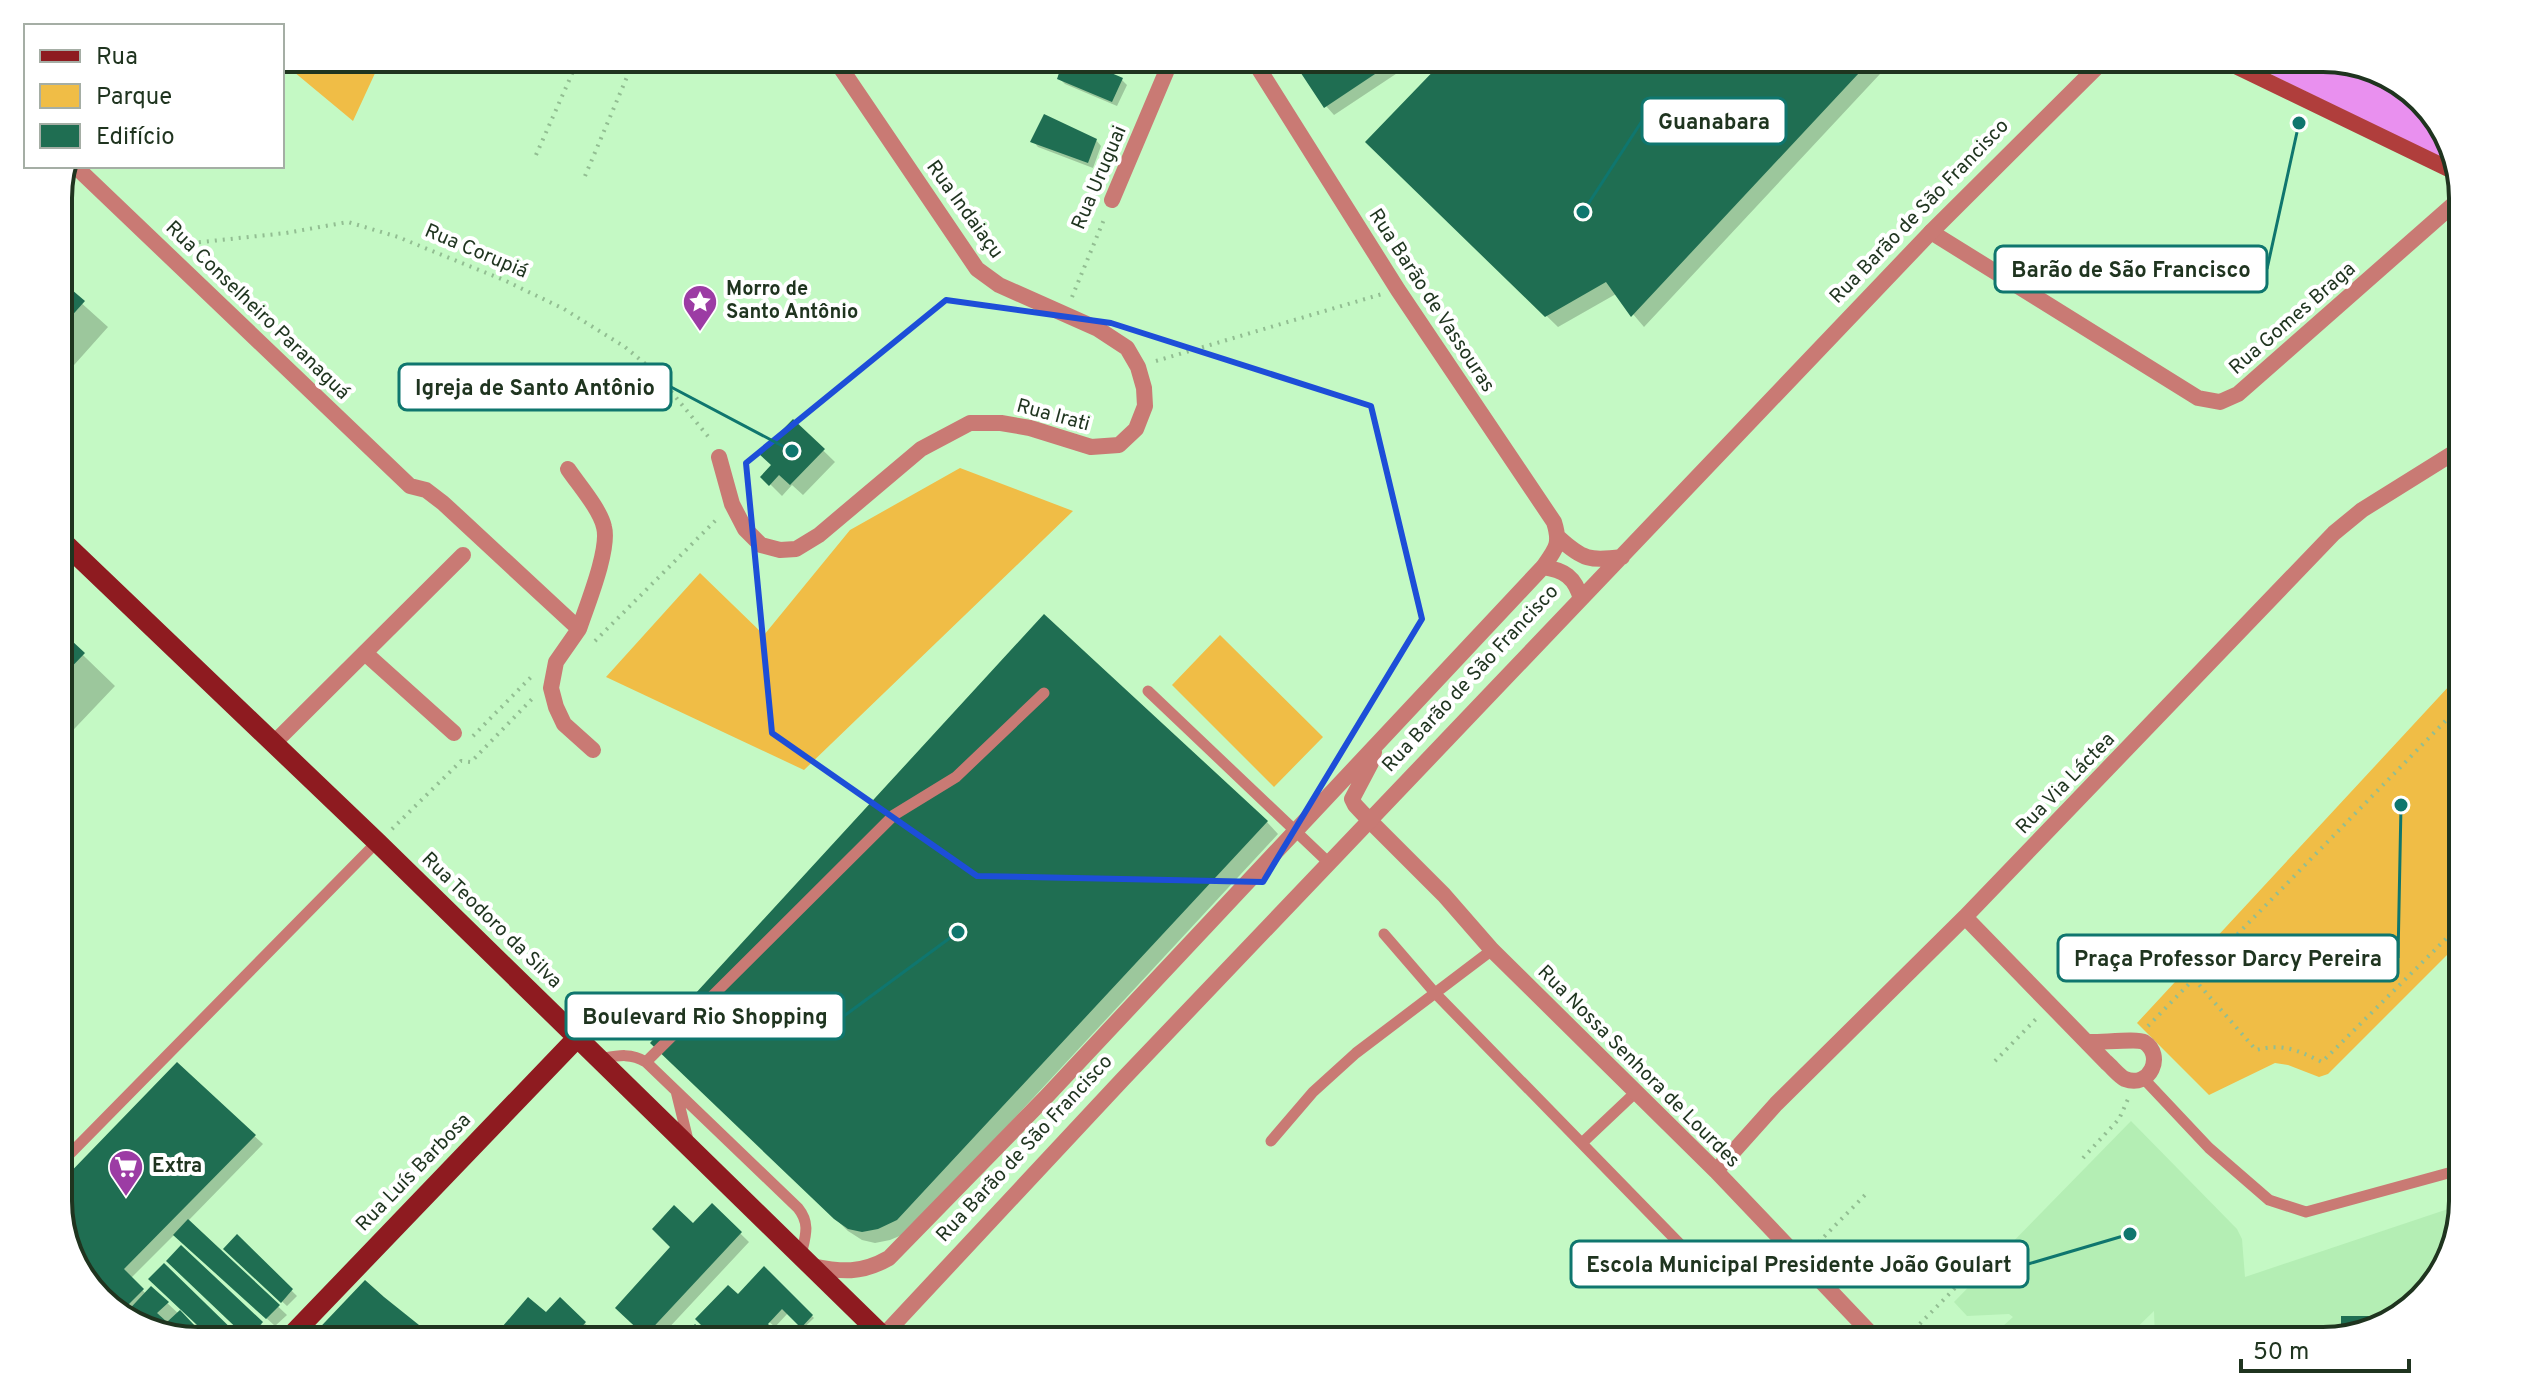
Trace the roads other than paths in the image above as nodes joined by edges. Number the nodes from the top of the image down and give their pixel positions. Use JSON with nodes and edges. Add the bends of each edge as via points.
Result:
{"nodes":[{"id":1,"x":843,"y":72,"type":"edge"},
{"id":2,"x":1166,"y":72,"type":"edge"},
{"id":3,"x":1261,"y":72,"type":"edge"},
{"id":4,"x":2092,"y":72,"type":"edge"},
{"id":5,"x":2248,"y":72,"type":"edge"},
{"id":6,"x":2445,"y":167,"type":"edge"},
{"id":7,"x":77,"y":168,"type":"edge"},
{"id":8,"x":1112,"y":200,"type":"road end"},
{"id":9,"x":2449,"y":208,"type":"edge"},
{"id":10,"x":1931,"y":232,"type":"junction"},
{"id":11,"x":1138,"y":367,"type":"joint"},
{"id":12,"x":2449,"y":456,"type":"edge"},
{"id":13,"x":719,"y":457,"type":"road end"},
{"id":14,"x":568,"y":469,"type":"dead end"},
{"id":15,"x":1559,"y":538,"type":"junction"},
{"id":16,"x":72,"y":551,"type":"edge"},
{"id":17,"x":463,"y":555,"type":"dead end"},
{"id":18,"x":1622,"y":557,"type":"junction"},
{"id":19,"x":1543,"y":567,"type":"junction"},
{"id":20,"x":1581,"y":599,"type":"junction"},
{"id":21,"x":579,"y":629,"type":"junction"},
{"id":22,"x":365,"y":653,"type":"junction"},
{"id":23,"x":1148,"y":691,"type":"dead end"},
{"id":24,"x":1044,"y":693,"type":"dead end"},
{"id":25,"x":462,"y":740,"type":"road end"},
{"id":26,"x":1377,"y":742,"type":"junction"},
{"id":27,"x":274,"y":743,"type":"junction"},
{"id":28,"x":593,"y":750,"type":"dead end"},
{"id":29,"x":1370,"y":821,"type":"junction"},
{"id":30,"x":1295,"y":830,"type":"junction"},
{"id":31,"x":377,"y":842,"type":"junction"},
{"id":32,"x":1329,"y":863,"type":"junction"},
{"id":33,"x":1965,"y":917,"type":"junction"},
{"id":34,"x":1384,"y":934,"type":"dead end"},
{"id":35,"x":1492,"y":950,"type":"junction"},
{"id":36,"x":1435,"y":993,"type":"junction"},
{"id":37,"x":577,"y":1038,"type":"junction"},
{"id":38,"x":2087,"y":1042,"type":"junction"},
{"id":39,"x":599,"y":1059,"type":"junction"},
{"id":40,"x":646,"y":1062,"type":"junction"},
{"id":41,"x":2140,"y":1080,"type":"junction"},
{"id":42,"x":676,"y":1090,"type":"junction"},
{"id":43,"x":1636,"y":1092,"type":"junction"},
{"id":44,"x":1271,"y":1141,"type":"dead end"},
{"id":45,"x":1582,"y":1143,"type":"junction"},
{"id":46,"x":690,"y":1149,"type":"junction"},
{"id":47,"x":72,"y":1152,"type":"edge"},
{"id":48,"x":1716,"y":1171,"type":"junction"},
{"id":49,"x":2449,"y":1173,"type":"edge"},
{"id":50,"x":806,"y":1261,"type":"junction"},
{"id":51,"x":1715,"y":1280,"type":"dead end"},
{"id":52,"x":299,"y":1327,"type":"edge"},
{"id":53,"x":871,"y":1327,"type":"edge"},
{"id":54,"x":894,"y":1327,"type":"edge"},
{"id":55,"x":1864,"y":1327,"type":"edge"}],
"edges":[{"from":1,"to":11,"type":"street","name":"Rua Indaiaçu","via":[[977,269],[999,285],[1098,329],[1127,348]]},
{"from":2,"to":8,"type":"street","name":"Rua Uruguai"},
{"from":3,"to":15,"type":"street","name":"Rua Barão de Vassouras","via":[[1398,290],[1554,522]]},
{"from":4,"to":10,"type":"street","name":"Rua Barão de São Francisco"},
{"from":5,"to":6,"type":"main road"},
{"from":7,"to":21,"type":"street","name":"Rua Conselheiro Paranaguá","via":[[410,486],[443,503]]},
{"from":9,"to":10,"type":"street","name":"Rua Gomes Braga","via":[[2238,394],[2220,402],[2198,398]]},
{"from":10,"to":18,"type":"street","name":"Rua Barão de São Francisco"},
{"from":11,"to":13,"type":"street","name":"Rua Irati","via":[[1145,406],[1136,429],[1119,445],[1091,447],[1030,428],[970,423],[921,449],[796,549],[761,545],[745,529]]},
{"from":12,"to":33,"type":"street","name":"Rua Via Láctea","via":[[2334,533]]},
{"from":14,"to":21,"type":"street","via":[[605,530]]},
{"from":15,"to":18,"type":"street","via":[[1587,559]]},
{"from":15,"to":19,"type":"street"},
{"from":16,"to":27,"type":"main road","name":"Rua Teodoro da Silva"},
{"from":17,"to":22,"type":"street"},
{"from":18,"to":20,"type":"street","name":"Rua Barão de São Francisco"},
{"from":19,"to":20,"type":"street","via":[[1569,576]]},
{"from":19,"to":26,"type":"street","name":"Rua Barão de São Francisco"},
{"from":20,"to":29,"type":"street","name":"Rua Barão de São Francisco"},
{"from":21,"to":28,"type":"street","via":[[556,662],[551,688],[564,724]]},
{"from":22,"to":25,"type":"street"},
{"from":22,"to":27,"type":"street"},
{"from":23,"to":30,"type":"lane"},
{"from":24,"to":40,"type":"lane","via":[[956,777],[894,815]]},
{"from":26,"to":29,"type":"street","via":[[1352,799]]},
{"from":26,"to":30,"type":"street","name":"Rua Barão de São Francisco"},
{"from":27,"to":31,"type":"main road","name":"Rua Teodoro da Silva"},
{"from":29,"to":32,"type":"street","name":"Rua Barão de São Francisco"},
{"from":29,"to":35,"type":"street","name":"Rua Nossa Senhora de Lourdes"},
{"from":30,"to":32,"type":"lane"},
{"from":30,"to":50,"type":"street","name":"Rua Barão de São Francisco","via":[[889,1258],[854,1271]]},
{"from":31,"to":37,"type":"main road","name":"Rua Teodoro da Silva"},
{"from":31,"to":47,"type":"lane"},
{"from":32,"to":54,"type":"street","name":"Rua Barão de São Francisco"},
{"from":33,"to":38,"type":"street"},
{"from":33,"to":48,"type":"street","name":"Rua Via Láctea","via":[[1776,1104]]},
{"from":34,"to":36,"type":"lane"},
{"from":35,"to":36,"type":"lane"},
{"from":35,"to":43,"type":"street","name":"Rua Nossa Senhora de Lourdes"},
{"from":36,"to":44,"type":"lane","via":[[1356,1053]]},
{"from":36,"to":45,"type":"lane"},
{"from":37,"to":39,"type":"main road","name":"Rua Teodoro da Silva"},
{"from":37,"to":52,"type":"main road","name":"Rua Luís Barbosa"},
{"from":38,"to":41,"type":"street","via":[[2124,1078]]},
{"from":38,"to":41,"type":"street","via":[[2143,1041],[2155,1062]]},
{"from":39,"to":40,"type":"lane","via":[[626,1055]]},
{"from":39,"to":46,"type":"main road","name":"Rua Teodoro da Silva"},
{"from":40,"to":42,"type":"lane"},
{"from":41,"to":49,"type":"lane","via":[[2269,1200],[2306,1212]]},
{"from":42,"to":46,"type":"lane"},
{"from":42,"to":50,"type":"lane","via":[[805,1217]]},
{"from":43,"to":45,"type":"lane"},
{"from":43,"to":48,"type":"street","name":"Rua Nossa Senhora de Lourdes"},
{"from":45,"to":51,"type":"lane"},
{"from":46,"to":50,"type":"main road","name":"Rua Teodoro da Silva"},
{"from":48,"to":55,"type":"street","name":"Rua Nossa Senhora de Lourdes"},
{"from":50,"to":53,"type":"main road","name":"Rua Teodoro da Silva"}]}
